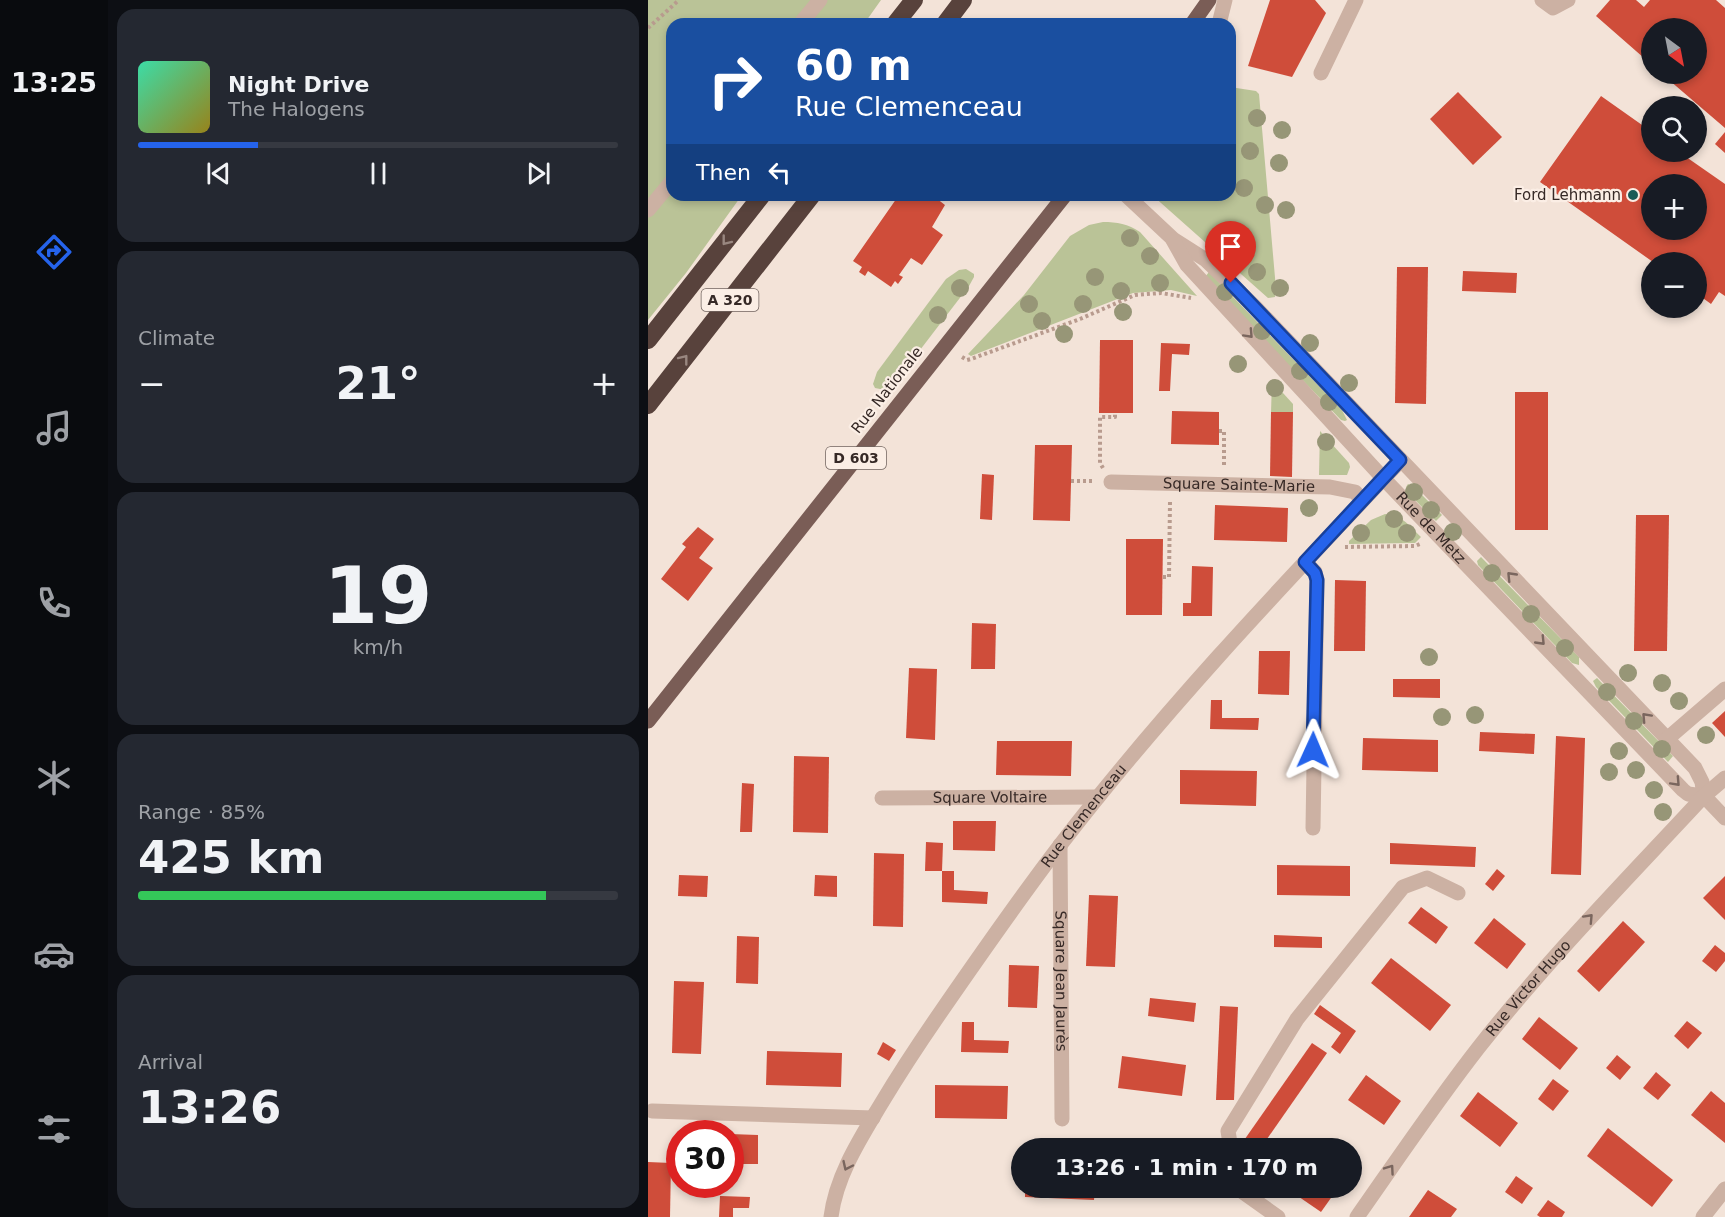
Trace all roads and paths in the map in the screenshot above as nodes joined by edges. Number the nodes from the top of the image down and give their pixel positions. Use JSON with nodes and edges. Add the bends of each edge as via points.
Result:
{"nodes":[{"id":1,"x":679,"y":0,"type":"edge"},
{"id":2,"x":820,"y":0,"type":"edge"},
{"id":3,"x":914,"y":0,"type":"edge"},
{"id":4,"x":963,"y":0,"type":"edge"},
{"id":5,"x":1209,"y":0,"type":"edge"},
{"id":6,"x":1225,"y":0,"type":"edge"},
{"id":7,"x":1356,"y":0,"type":"edge"},
{"id":8,"x":1542,"y":0,"type":"edge"},
{"id":9,"x":1568,"y":0,"type":"edge"},
{"id":10,"x":805,"y":18,"type":"edge"},
{"id":11,"x":900,"y":18,"type":"edge"},
{"id":12,"x":950,"y":18,"type":"edge"},
{"id":13,"x":1196,"y":18,"type":"edge"},
{"id":14,"x":1220,"y":18,"type":"edge"},
{"id":15,"x":648,"y":28,"type":"edge"},
{"id":16,"x":1321,"y":73,"type":"dead end"},
{"id":17,"x":666,"y":188,"type":"edge"},
{"id":18,"x":757,"y":201,"type":"edge"},
{"id":19,"x":807,"y":201,"type":"edge"},
{"id":20,"x":1060,"y":201,"type":"edge"},
{"id":21,"x":1132,"y":201,"type":"edge"},
{"id":22,"x":648,"y":210,"type":"edge"},
{"id":23,"x":1173,"y":239,"type":"junction"},
{"id":24,"x":1198,"y":301,"type":"dead end"},
{"id":25,"x":648,"y":340,"type":"edge"},
{"id":26,"x":962,"y":357,"type":"dead end"},
{"id":27,"x":648,"y":405,"type":"edge"},
{"id":28,"x":1115,"y":413,"type":"dead end"},
{"id":29,"x":1362,"y":419,"type":"junction"},
{"id":30,"x":1219,"y":431,"type":"dead end"},
{"id":31,"x":1344,"y":436,"type":"junction"},
{"id":32,"x":1400,"y":460,"type":"junction"},
{"id":33,"x":1383,"y":478,"type":"junction"},
{"id":34,"x":1112,"y":482,"type":"joint"},
{"id":35,"x":1170,"y":484,"type":"junction"},
{"id":36,"x":1224,"y":485,"type":"junction"},
{"id":37,"x":1362,"y":500,"type":"junction"},
{"id":38,"x":1425,"y":539,"type":"dead end"},
{"id":39,"x":1479,"y":543,"type":"junction"},
{"id":40,"x":1341,"y":546,"type":"dead end"},
{"id":41,"x":1462,"y":560,"type":"junction"},
{"id":42,"x":1305,"y":562,"type":"junction"},
{"id":43,"x":1162,"y":577,"type":"dead end"},
{"id":44,"x":1598,"y":666,"type":"junction"},
{"id":45,"x":1581,"y":683,"type":"junction"},
{"id":46,"x":1725,"y":689,"type":"edge"},
{"id":47,"x":648,"y":721,"type":"edge"},
{"id":48,"x":1667,"y":739,"type":"junction"},
{"id":49,"x":1725,"y":778,"type":"edge"},
{"id":50,"x":1704,"y":796,"type":"junction"},
{"id":51,"x":1098,"y":797,"type":"junction"},
{"id":52,"x":882,"y":798,"type":"dead end"},
{"id":53,"x":1725,"y":818,"type":"edge"},
{"id":54,"x":1313,"y":828,"type":"dead end"},
{"id":55,"x":1060,"y":845,"type":"junction"},
{"id":56,"x":1458,"y":893,"type":"dead end"},
{"id":57,"x":652,"y":1111,"type":"dead end"},
{"id":58,"x":873,"y":1118,"type":"junction"},
{"id":59,"x":1062,"y":1119,"type":"dead end"},
{"id":60,"x":1229,"y":1138,"type":"edge"},
{"id":61,"x":1725,"y":1189,"type":"edge"},
{"id":62,"x":1251,"y":1198,"type":"edge"},
{"id":63,"x":831,"y":1217,"type":"edge"},
{"id":64,"x":1278,"y":1217,"type":"edge"},
{"id":65,"x":1357,"y":1217,"type":"edge"},
{"id":66,"x":1703,"y":1217,"type":"edge"}],
"edges":[{"from":1,"to":15,"type":"path"},
{"from":2,"to":10,"type":"street"},
{"from":3,"to":11,"type":"highway"},
{"from":4,"to":12,"type":"highway"},
{"from":5,"to":13,"type":"main road"},
{"from":6,"to":14,"type":"street"},
{"from":7,"to":16,"type":"street"},
{"from":8,"to":9,"type":"street","via":[[1553,8]]},
{"from":17,"to":22,"type":"street"},
{"from":18,"to":25,"type":"highway","number":"A 320","one_way":true},
{"from":27,"to":19,"type":"highway","number":"A 320","one_way":true},
{"from":20,"to":47,"type":"main road","name":"Rue Nationale","number":"D 603"},
{"from":21,"to":23,"type":"street","name":"Rue de Metz"},
{"from":23,"to":29,"type":"street","name":"Rue de Metz","via":[[1218,271]]},
{"from":23,"to":31,"type":"street","name":"Rue de Metz","one_way":true,"via":[[1187,265]]},
{"from":24,"to":26,"type":"path","via":[[1175,294],[1135,296],[971,359]]},
{"from":28,"to":34,"type":"path","via":[[1115,417],[1100,417],[1100,463]]},
{"from":29,"to":31,"type":"street"},
{"from":29,"to":32,"type":"street","name":"Rue de Metz"},
{"from":30,"to":36,"type":"path","via":[[1224,431]]},
{"from":31,"to":33,"type":"street","name":"Rue de Metz"},
{"from":32,"to":33,"type":"street","name":"Rue Clemenceau"},
{"from":32,"to":39,"type":"street","name":"Rue de Metz"},
{"from":33,"to":37,"type":"street","name":"Rue Clemenceau"},
{"from":33,"to":41,"type":"street","name":"Rue de Metz"},
{"from":34,"to":35,"type":"street","name":"Square Sainte-Marie"},
{"from":35,"to":36,"type":"street","name":"Square Sainte-Marie"},
{"from":35,"to":43,"type":"path","via":[[1169,577]]},
{"from":36,"to":37,"type":"street","name":"Square Sainte-Marie","via":[[1330,487],[1355,492]]},
{"from":37,"to":42,"type":"street","name":"Rue Clemenceau"},
{"from":38,"to":40,"type":"path","via":[[1415,546]]},
{"from":39,"to":41,"type":"street"},
{"from":44,"to":39,"type":"street","name":"Rue de Metz","one_way":true},
{"from":41,"to":45,"type":"street","name":"Rue de Metz","one_way":true},
{"from":42,"to":51,"type":"street","name":"Rue Clemenceau"},
{"from":42,"to":54,"type":"street","via":[[1317,580]]},
{"from":44,"to":45,"type":"street"},
{"from":48,"to":44,"type":"street","name":"Rue de Metz","one_way":true},
{"from":45,"to":50,"type":"street","name":"Rue de Metz","one_way":true,"via":[[1683,790]]},
{"from":46,"to":48,"type":"street"},
{"from":48,"to":50,"type":"street","name":"Rue de Metz","via":[[1695,768]]},
{"from":49,"to":50,"type":"street","name":"Rue Victor Hugo"},
{"from":50,"to":53,"type":"street","name":"Rue de Metz"},
{"from":65,"to":50,"type":"street","name":"Rue Victor Hugo","one_way":true,"via":[[1479,1046],[1572,936]]},
{"from":51,"to":52,"type":"street","name":"Square Voltaire"},
{"from":51,"to":55,"type":"street","name":"Rue Clemenceau"},
{"from":55,"to":58,"type":"street","name":"Rue Clemenceau","via":[[911,1055]]},
{"from":55,"to":59,"type":"street","name":"Square Jean Jaurès"},
{"from":56,"to":60,"type":"street","via":[[1426,878],[1403,887],[1297,1019],[1228,1131]]},
{"from":57,"to":58,"type":"street"},
{"from":58,"to":63,"type":"street","name":"Rue Clemenceau","one_way":true,"via":[[845,1167]]},
{"from":61,"to":66,"type":"street"},
{"from":62,"to":64,"type":"street"}]}
